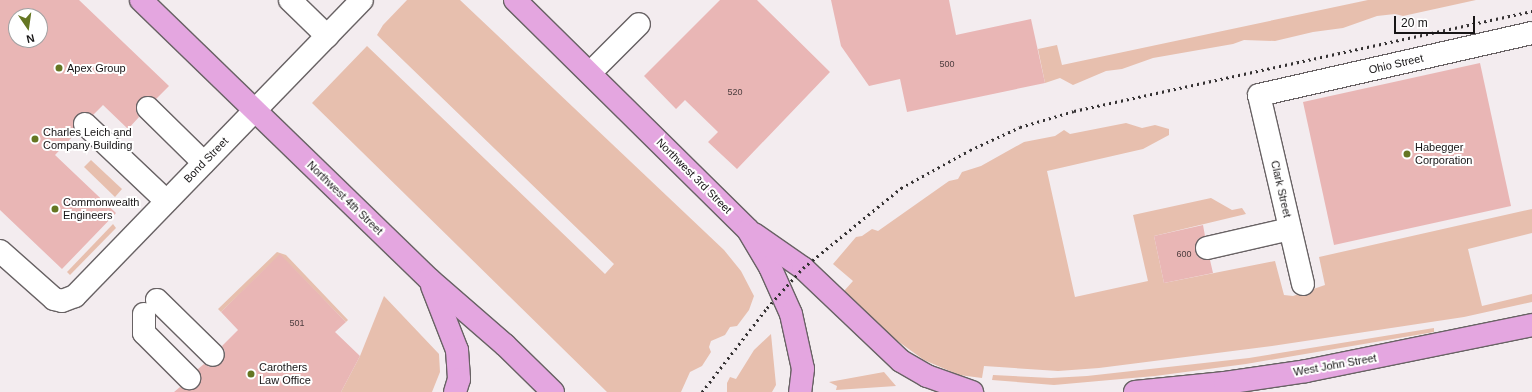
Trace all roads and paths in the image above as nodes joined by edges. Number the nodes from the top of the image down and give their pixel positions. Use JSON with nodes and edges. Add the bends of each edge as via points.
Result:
{"nodes":[{"id":1,"x":141,"y":0,"type":"edge"},
{"id":2,"x":290,"y":0,"type":"edge"},
{"id":3,"x":362,"y":0,"type":"edge"},
{"id":4,"x":515,"y":0,"type":"edge"},
{"id":5,"x":640,"y":24,"type":"dead end"},
{"id":6,"x":1532,"y":33,"type":"edge"},
{"id":7,"x":327,"y":36,"type":"junction"},
{"id":8,"x":590,"y":73,"type":"junction"},
{"id":9,"x":1259,"y":95,"type":"joint"},
{"id":10,"x":148,"y":108,"type":"dead end"},
{"id":11,"x":255,"y":110,"type":"junction"},
{"id":12,"x":85,"y":124,"type":"dead end"},
{"id":13,"x":204,"y":163,"type":"junction"},
{"id":14,"x":166,"y":201,"type":"junction"},
{"id":15,"x":1290,"y":229,"type":"junction"},
{"id":16,"x":748,"y":230,"type":"junction"},
{"id":17,"x":1207,"y":248,"type":"dead end"},
{"id":18,"x":0,"y":251,"type":"edge"},
{"id":19,"x":429,"y":279,"type":"junction"},
{"id":20,"x":1303,"y":284,"type":"dead end"},
{"id":21,"x":1532,"y":326,"type":"edge"},
{"id":22,"x":213,"y":355,"type":"dead end"},
{"id":23,"x":189,"y":378,"type":"dead end"},
{"id":24,"x":455,"y":392,"type":"edge"},
{"id":25,"x":553,"y":392,"type":"edge"},
{"id":26,"x":800,"y":392,"type":"edge"},
{"id":27,"x":972,"y":392,"type":"edge"},
{"id":28,"x":1135,"y":392,"type":"edge"}],
"edges":[{"from":1,"to":11,"type":"main road","name":"Northwest 4th Street"},
{"from":2,"to":7,"type":"street"},
{"from":3,"to":7,"type":"street","name":"Bond Street"},
{"from":4,"to":8,"type":"main road","name":"Northwest 3rd Street"},
{"from":5,"to":8,"type":"street"},
{"from":6,"to":9,"type":"street","name":"Ohio Street"},
{"from":7,"to":11,"type":"street","name":"Bond Street"},
{"from":8,"to":16,"type":"main road","name":"Northwest 3rd Street"},
{"from":9,"to":15,"type":"street","name":"Clark Street"},
{"from":10,"to":13,"type":"street"},
{"from":11,"to":13,"type":"street","name":"Bond Street"},
{"from":11,"to":19,"type":"main road","name":"Northwest 4th Street"},
{"from":12,"to":14,"type":"street"},
{"from":13,"to":14,"type":"street","name":"Bond Street"},
{"from":14,"to":18,"type":"street","name":"Bond Street","via":[[75,296],[62,301],[44,292]]},
{"from":15,"to":17,"type":"street"},
{"from":15,"to":20,"type":"street","name":"Clark Street"},
{"from":16,"to":26,"type":"main road","name":"Northwest 3rd Street","via":[[770,267],[791,314],[803,369]]},
{"from":16,"to":27,"type":"main road","via":[[803,268],[900,361],[927,376]]},
{"from":19,"to":24,"type":"main road","via":[[457,350],[458,379]]},
{"from":19,"to":25,"type":"main road","name":"Northwest 4th Street","via":[[505,345]]},
{"from":21,"to":28,"type":"main road","name":"West John Street","via":[[1306,371],[1225,383]]},
{"from":22,"to":23,"type":"street","via":[[150,307],[144,333]]}]}
